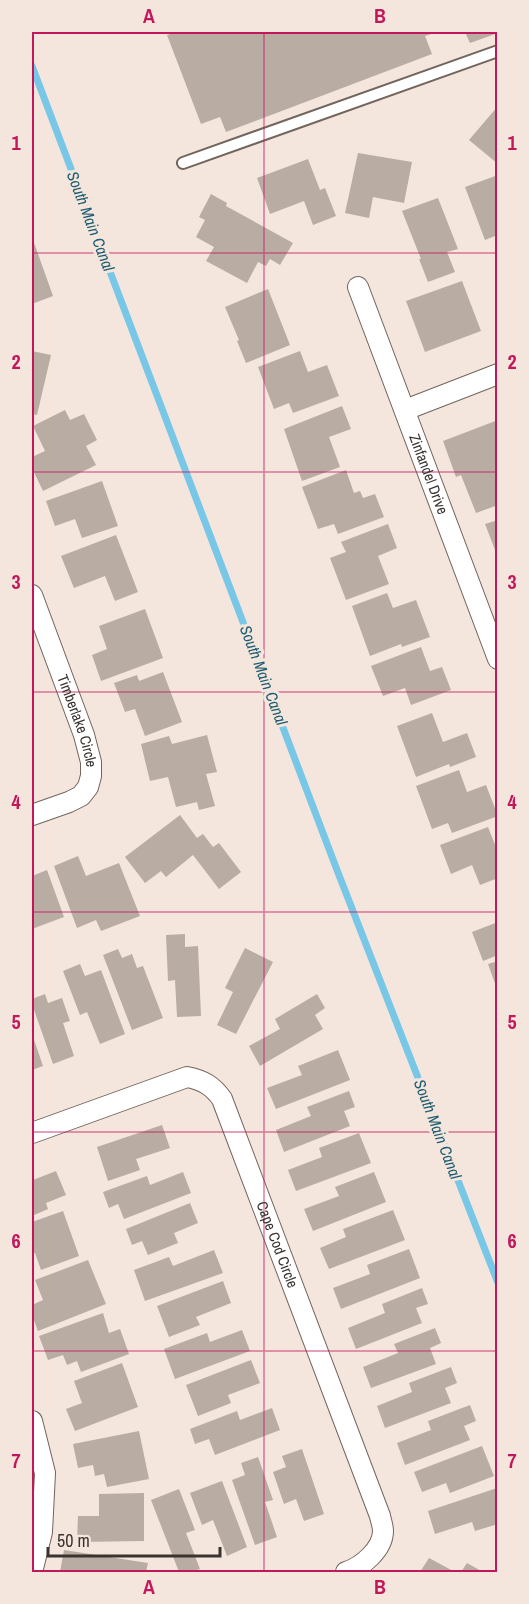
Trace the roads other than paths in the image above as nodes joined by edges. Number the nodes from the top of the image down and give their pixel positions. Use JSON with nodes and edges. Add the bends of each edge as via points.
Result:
{"nodes":[{"id":1,"x":498,"y":51,"type":"edge"},
{"id":2,"x":183,"y":163,"type":"dead end"},
{"id":3,"x":358,"y":287,"type":"dead end"},
{"id":4,"x":498,"y":374,"type":"edge"},
{"id":5,"x":405,"y":410,"type":"junction"},
{"id":6,"x":32,"y":595,"type":"edge"},
{"id":7,"x":498,"y":659,"type":"edge"},
{"id":8,"x":32,"y":815,"type":"edge"},
{"id":9,"x":32,"y":1133,"type":"edge"},
{"id":10,"x":32,"y":1421,"type":"edge"},
{"id":11,"x":32,"y":1572,"type":"edge"},
{"id":12,"x":346,"y":1572,"type":"edge"}],
"edges":[{"from":1,"to":2,"type":"lane"},
{"from":3,"to":5,"type":"street","name":"Zinfandel Drive"},
{"from":4,"to":5,"type":"street"},
{"from":5,"to":7,"type":"street","name":"Zinfandel Drive"},
{"from":6,"to":8,"type":"street","name":"Timberlake Circle","via":[[84,735],[91,776],[81,796]]},
{"from":9,"to":12,"type":"street","name":"Cape Cod Circle","via":[[187,1077],[214,1088],[222,1099],[380,1516],[382,1538],[373,1554]]},
{"from":10,"to":11,"type":"street","via":[[45,1473],[42,1532]]}]}
